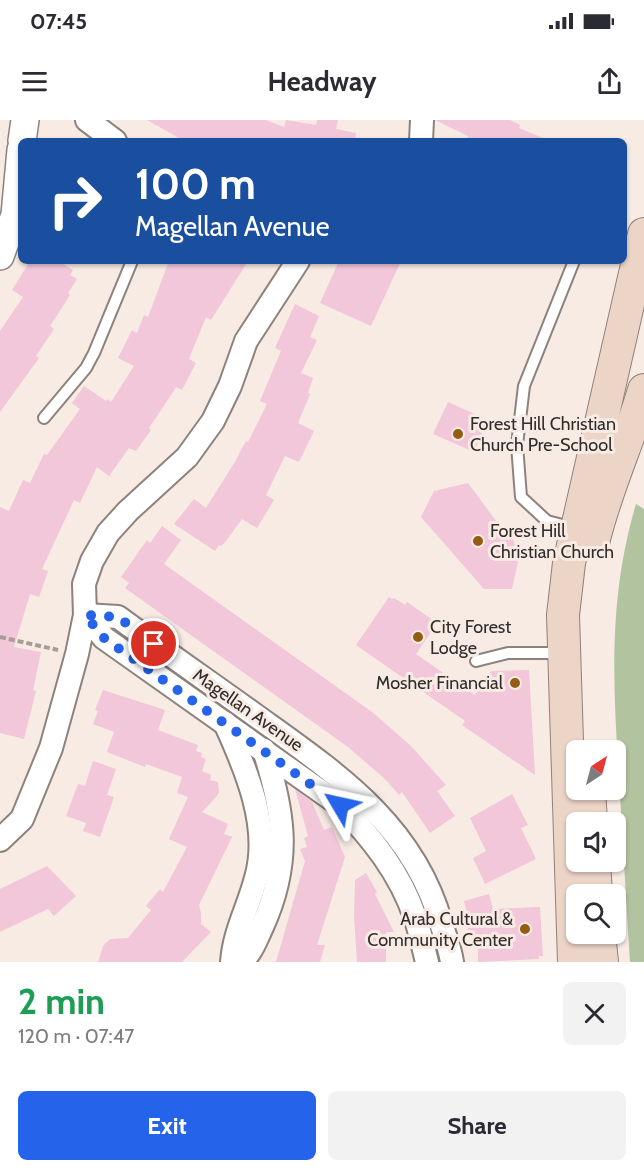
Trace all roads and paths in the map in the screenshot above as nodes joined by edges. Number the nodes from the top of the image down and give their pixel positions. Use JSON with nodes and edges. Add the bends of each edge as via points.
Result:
{"nodes":[{"id":1,"x":25,"y":120,"type":"edge"},
{"id":2,"x":87,"y":120,"type":"edge"},
{"id":3,"x":423,"y":120,"type":"edge"},
{"id":4,"x":22,"y":138,"type":"edge"},
{"id":5,"x":111,"y":138,"type":"edge"},
{"id":6,"x":421,"y":138,"type":"edge"},
{"id":7,"x":18,"y":182,"type":"edge"},
{"id":8,"x":640,"y":248,"type":"edge"},
{"id":9,"x":0,"y":256,"type":"edge"},
{"id":10,"x":131,"y":264,"type":"edge"},
{"id":11,"x":296,"y":264,"type":"edge"},
{"id":12,"x":573,"y":264,"type":"edge"},
{"id":13,"x":644,"y":390,"type":"edge"},
{"id":14,"x":44,"y":418,"type":"dead end"},
{"id":15,"x":577,"y":528,"type":"junction"},
{"id":16,"x":85,"y":615,"type":"junction"},
{"id":17,"x":0,"y":637,"type":"edge"},
{"id":18,"x":563,"y":653,"type":"junction"},
{"id":19,"x":77,"y":654,"type":"junction"},
{"id":20,"x":476,"y":661,"type":"dead end"},
{"id":21,"x":224,"y":722,"type":"junction"},
{"id":22,"x":587,"y":740,"type":"edge"},
{"id":23,"x":264,"y":750,"type":"junction"},
{"id":24,"x":0,"y":840,"type":"edge"},
{"id":25,"x":600,"y":944,"type":"edge"},
{"id":26,"x":232,"y":962,"type":"edge"},
{"id":27,"x":241,"y":962,"type":"edge"},
{"id":28,"x":427,"y":962,"type":"edge"},
{"id":29,"x":452,"y":962,"type":"edge"},
{"id":30,"x":574,"y":962,"type":"edge"},
{"id":31,"x":602,"y":962,"type":"edge"}],
"edges":[{"from":1,"to":4,"type":"street"},
{"from":2,"to":5,"type":"street"},
{"from":3,"to":6,"type":"street"},
{"from":7,"to":9,"type":"street","via":[[15,215]]},
{"from":8,"to":15,"type":"main road"},
{"from":10,"to":14,"type":"lane","via":[[86,368]]},
{"from":11,"to":16,"type":"street","via":[[246,341],[213,421],[187,458],[108,533],[84,584]]},
{"from":12,"to":15,"type":"lane","via":[[524,386],[517,445],[521,496],[547,521]]},
{"from":13,"to":22,"type":"main road","via":[[597,524],[590,564],[583,645]]},
{"from":15,"to":18,"type":"main road","via":[[563,615]]},
{"from":16,"to":19,"type":"street"},
{"from":16,"to":21,"type":"street","name":"Magellan Avenue","via":[[104,638]]},
{"from":16,"to":29,"type":"street","name":"Magellan Avenue","via":[[118,617],[361,795],[408,849],[426,880]]},
{"from":17,"to":19,"type":"path"},
{"from":18,"to":20,"type":"lane","via":[[508,653]]},
{"from":18,"to":30,"type":"main road"},
{"from":19,"to":24,"type":"street","via":[[42,772],[22,819]]},
{"from":21,"to":23,"type":"street","name":"Magellan Avenue"},
{"from":21,"to":26,"type":"street","via":[[253,797],[261,856]]},
{"from":23,"to":27,"type":"street","via":[[280,812],[278,890],[250,954]]},
{"from":23,"to":28,"type":"street","name":"Magellan Avenue","via":[[340,805],[366,832],[404,889]]},
{"from":25,"to":31,"type":"main road"}]}
